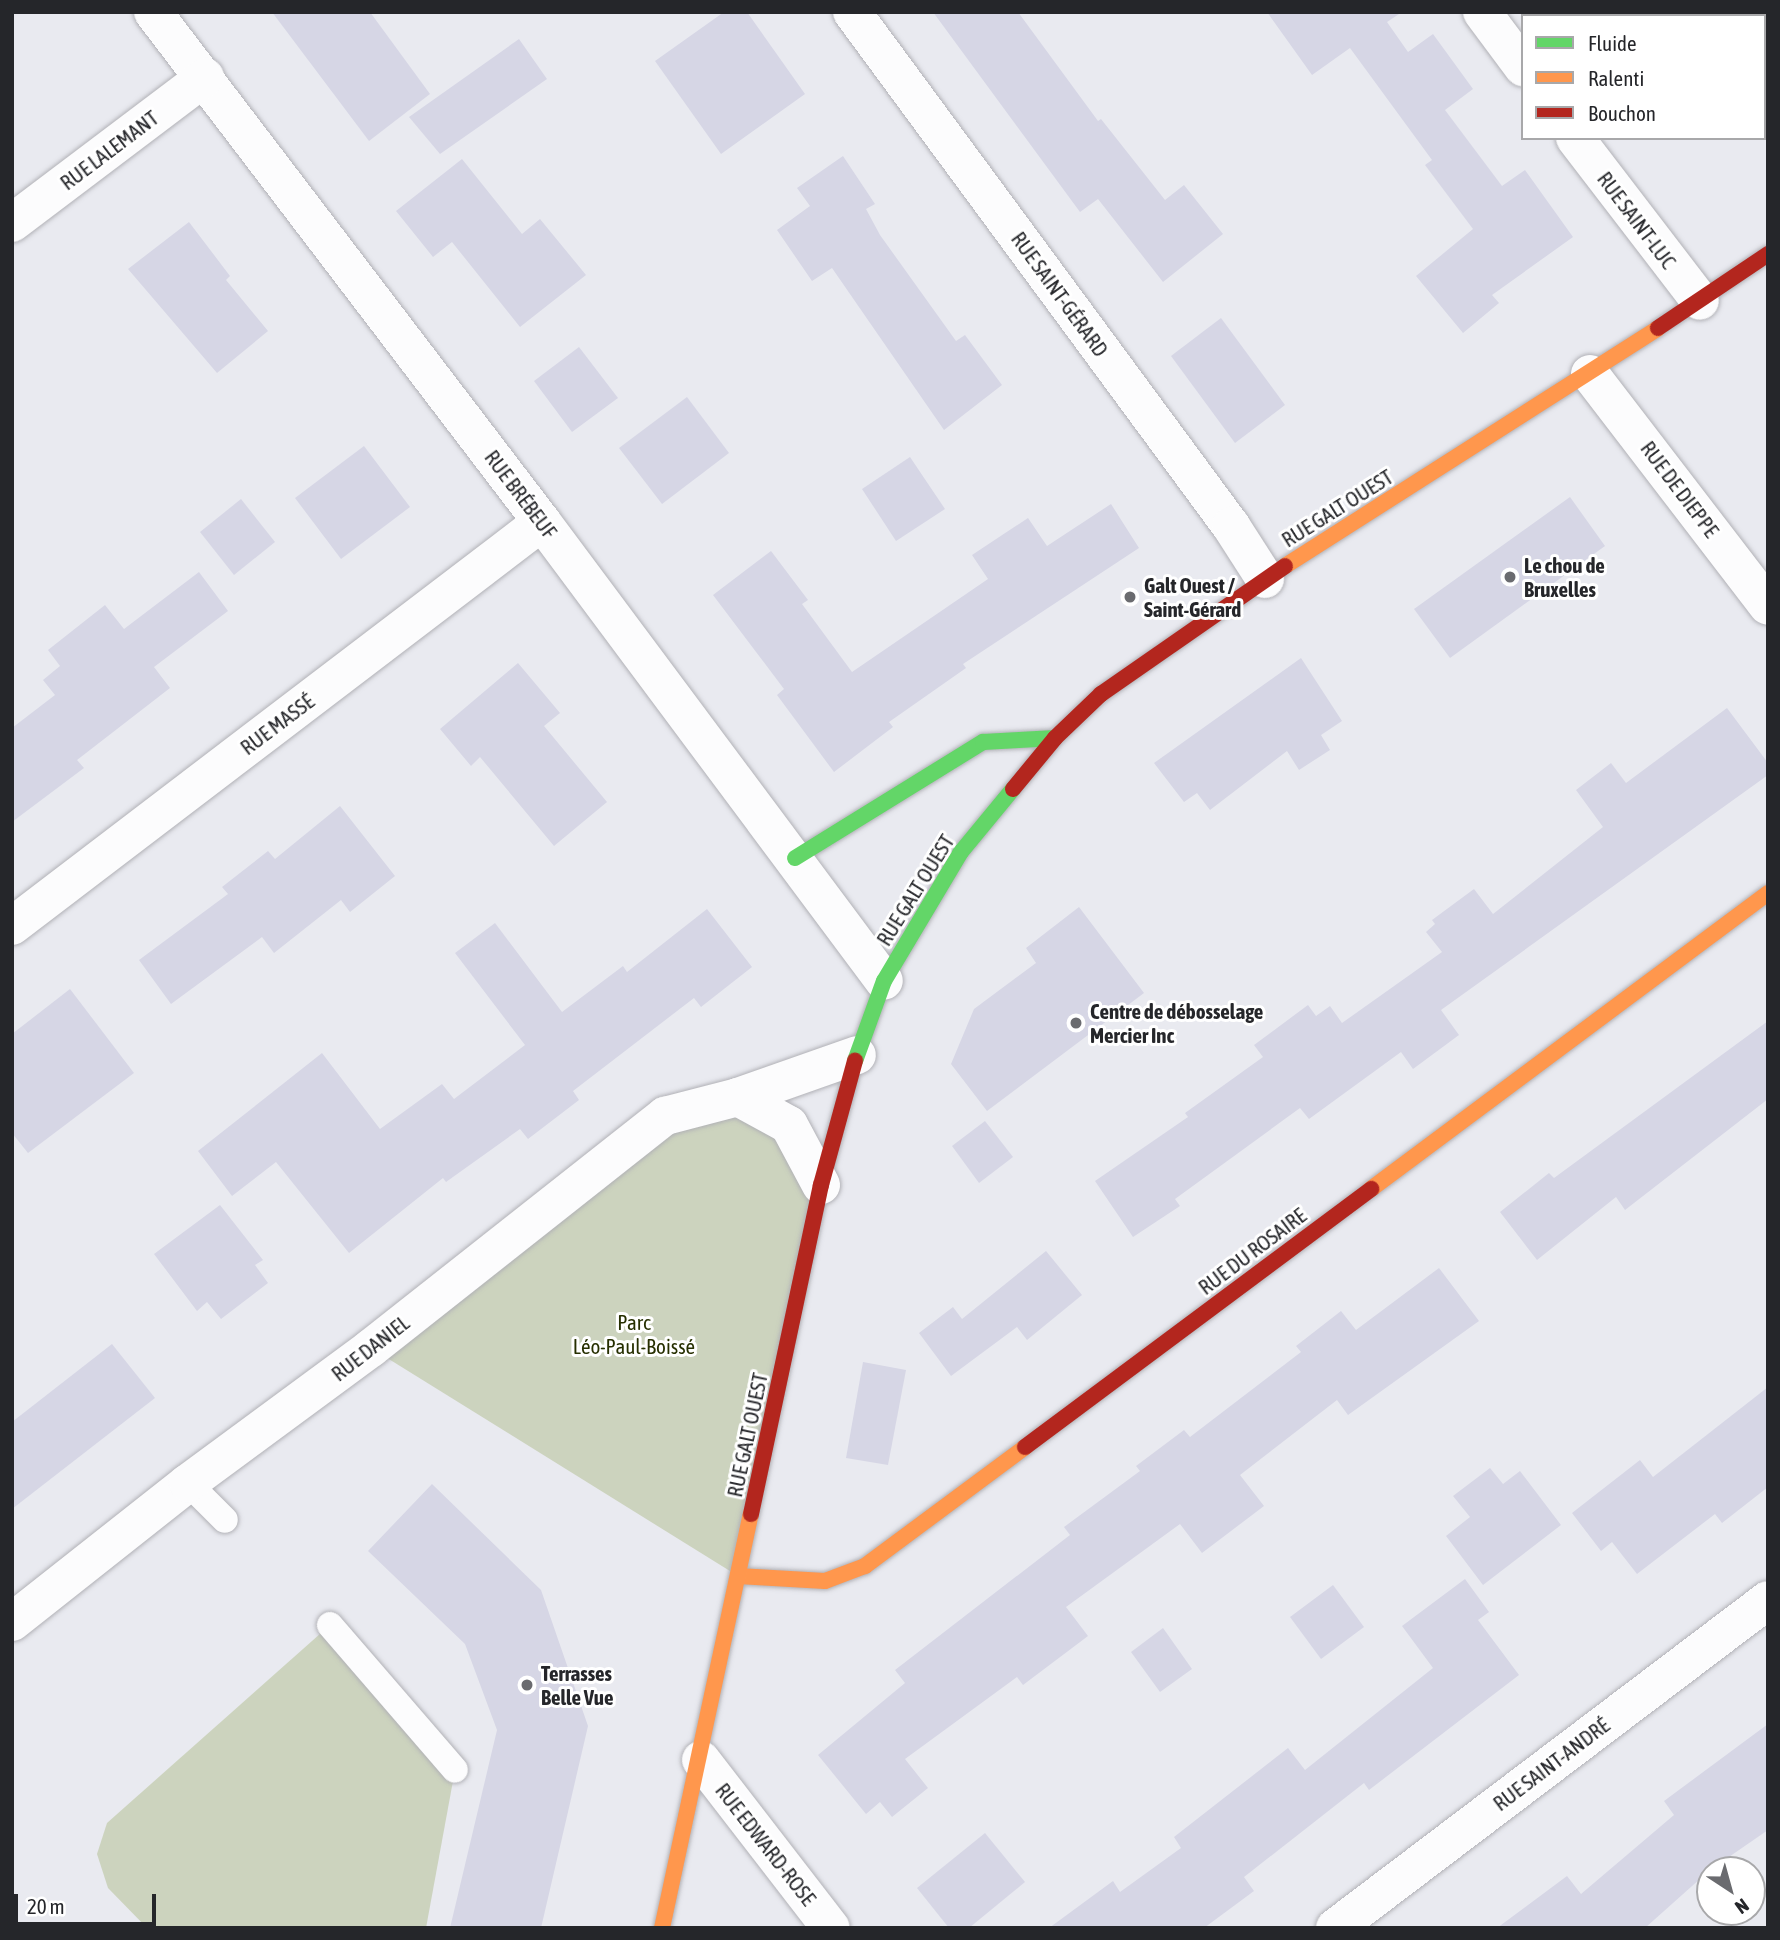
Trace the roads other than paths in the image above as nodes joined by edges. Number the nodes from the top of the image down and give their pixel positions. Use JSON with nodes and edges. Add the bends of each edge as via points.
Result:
{"nodes":[{"id":1,"x":852,"y":12,"type":"edge"},
{"id":2,"x":1482,"y":12,"type":"edge"},
{"id":3,"x":159,"y":14,"type":"edge"},
{"id":4,"x":1521,"y":64,"type":"edge"},
{"id":5,"x":205,"y":77,"type":"junction"},
{"id":6,"x":1577,"y":140,"type":"edge"},
{"id":7,"x":12,"y":223,"type":"edge"},
{"id":8,"x":1768,"y":254,"type":"edge"},
{"id":9,"x":1700,"y":301,"type":"junction"},
{"id":10,"x":1590,"y":373,"type":"junction"},
{"id":11,"x":542,"y":522,"type":"junction"},
{"id":12,"x":1265,"y":579,"type":"junction"},
{"id":13,"x":1768,"y":606,"type":"edge"},
{"id":14,"x":1055,"y":738,"type":"junction"},
{"id":15,"x":795,"y":859,"type":"junction"},
{"id":16,"x":1768,"y":893,"type":"edge"},
{"id":17,"x":12,"y":926,"type":"edge"},
{"id":18,"x":884,"y":981,"type":"junction"},
{"id":19,"x":857,"y":1055,"type":"junction"},
{"id":20,"x":738,"y":1097,"type":"junction"},
{"id":21,"x":821,"y":1185,"type":"junction"},
{"id":22,"x":188,"y":1483,"type":"junction"},
{"id":23,"x":225,"y":1520,"type":"dead end"},
{"id":24,"x":738,"y":1576,"type":"junction"},
{"id":25,"x":1768,"y":1600,"type":"edge"},
{"id":26,"x":12,"y":1622,"type":"edge"},
{"id":27,"x":330,"y":1625,"type":"dead end"},
{"id":28,"x":701,"y":1760,"type":"junction"},
{"id":29,"x":455,"y":1770,"type":"dead end"},
{"id":30,"x":662,"y":1928,"type":"edge"},
{"id":31,"x":831,"y":1928,"type":"edge"},
{"id":32,"x":1335,"y":1928,"type":"edge"}],
"edges":[{"from":1,"to":12,"type":"street","name":"RUE SAINT-GÉRARD","via":[[1231,526]]},
{"from":2,"to":4,"type":"street"},
{"from":3,"to":5,"type":"street","name":"RUE BRÉBEUF"},
{"from":5,"to":7,"type":"street","name":"RUE LALEMANT"},
{"from":5,"to":11,"type":"street","name":"RUE BRÉBEUF"},
{"from":6,"to":9,"type":"street","name":"RUE SAINT-LUC"},
{"from":8,"to":9,"type":"main road","name":"RUE GALT OUEST"},
{"from":9,"to":10,"type":"main road","name":"RUE GALT OUEST"},
{"from":10,"to":12,"type":"main road","name":"RUE GALT OUEST"},
{"from":10,"to":13,"type":"street","name":"RUE DE DIEPPE"},
{"from":11,"to":15,"type":"street","name":"RUE BRÉBEUF"},
{"from":11,"to":17,"type":"street","name":"RUE MASSÉ"},
{"from":12,"to":14,"type":"main road","name":"RUE GALT OUEST","via":[[1101,694]]},
{"from":14,"to":15,"type":"main road","via":[[983,742]]},
{"from":14,"to":18,"type":"main road","name":"RUE GALT OUEST","via":[[961,852]]},
{"from":15,"to":18,"type":"street","name":"RUE BRÉBEUF"},
{"from":16,"to":24,"type":"main road","name":"RUE DU ROSAIRE","via":[[865,1566],[825,1581]]},
{"from":18,"to":19,"type":"main road","name":"RUE GALT OUEST"},
{"from":19,"to":20,"type":"street","name":"RUE DANIEL"},
{"from":19,"to":21,"type":"main road","name":"RUE GALT OUEST"},
{"from":20,"to":21,"type":"street","via":[[789,1125]]},
{"from":20,"to":22,"type":"street","name":"RUE DANIEL","via":[[665,1116],[371,1348]]},
{"from":21,"to":24,"type":"main road","name":"RUE GALT OUEST"},
{"from":22,"to":23,"type":"lane"},
{"from":22,"to":26,"type":"street","name":"RUE DANIEL"},
{"from":24,"to":28,"type":"main road","name":"RUE GALT OUEST"},
{"from":25,"to":32,"type":"street","name":"RUE SAINT-ANDRÉ"},
{"from":27,"to":29,"type":"lane"},
{"from":28,"to":30,"type":"main road","name":"RUE GALT OUEST"},
{"from":28,"to":31,"type":"street","name":"RUE EDWARD-ROSE"}]}
